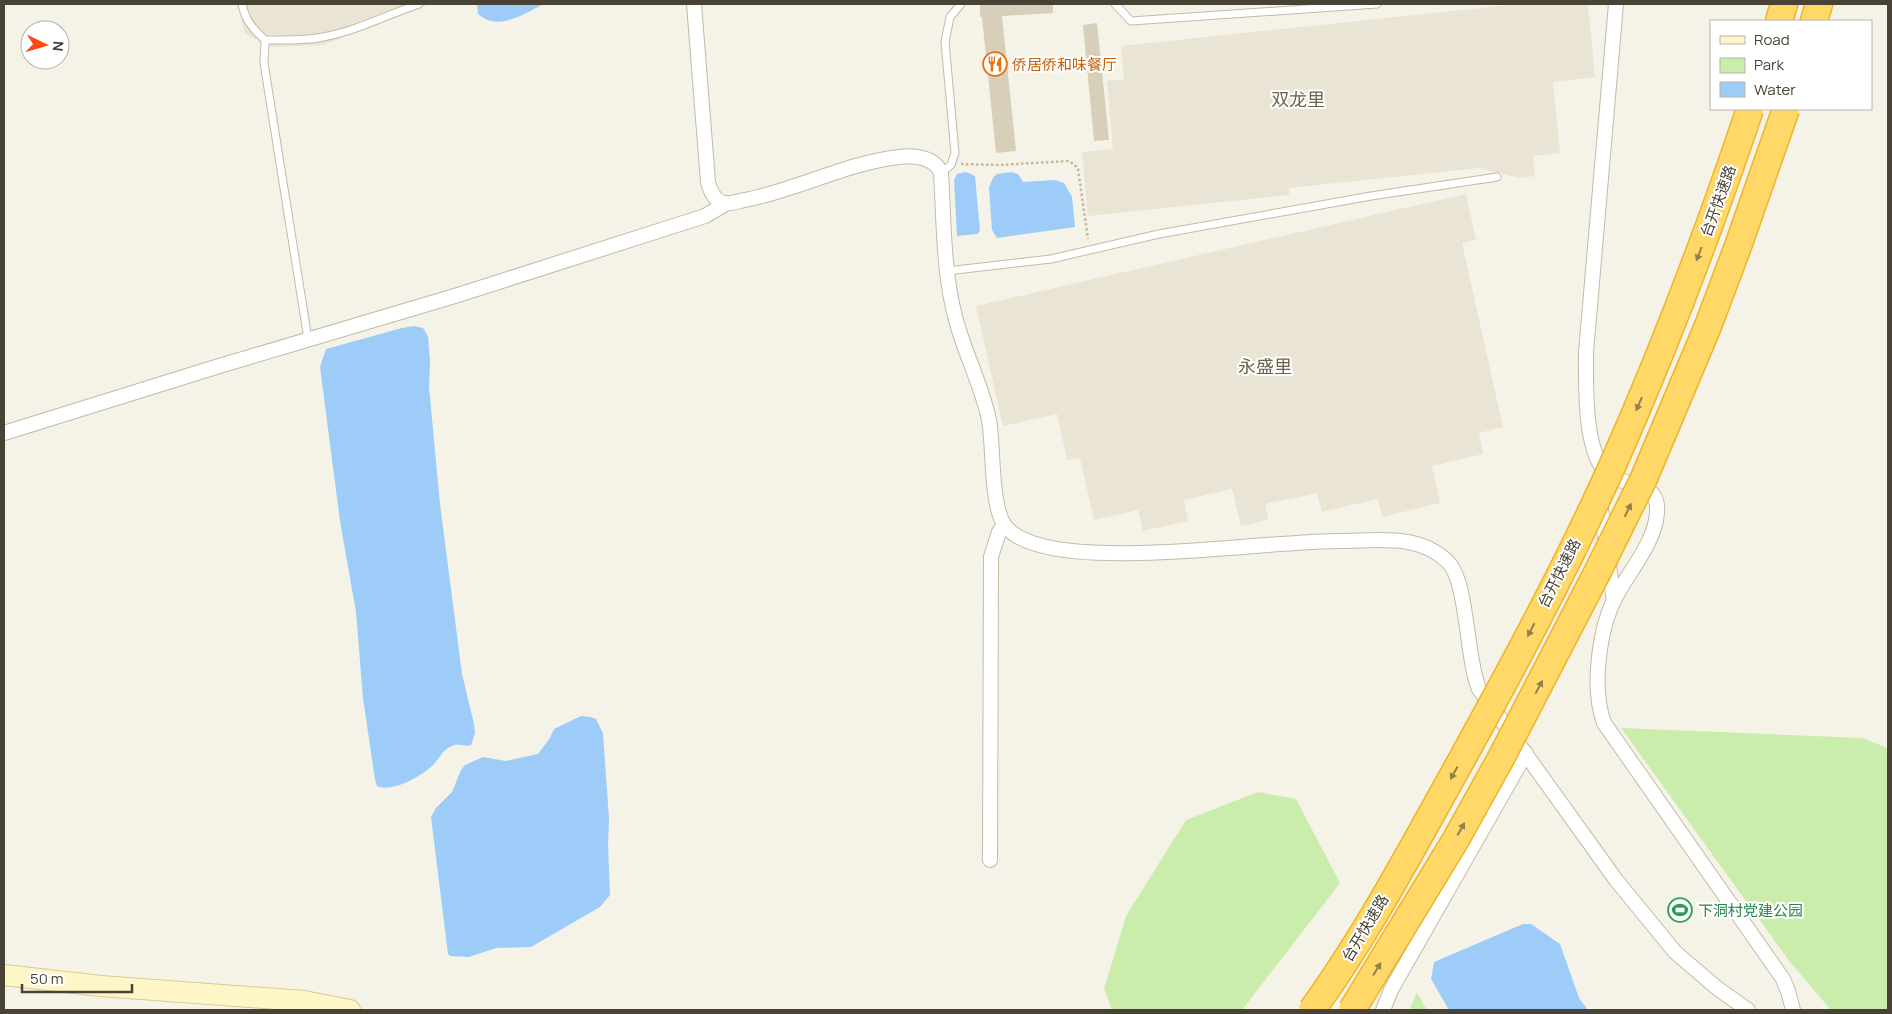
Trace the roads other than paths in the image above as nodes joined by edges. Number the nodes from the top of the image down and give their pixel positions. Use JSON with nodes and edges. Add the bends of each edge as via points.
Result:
{"nodes":[{"id":1,"x":242,"y":4,"type":"edge"},
{"id":2,"x":418,"y":4,"type":"edge"},
{"id":3,"x":694,"y":4,"type":"edge"},
{"id":4,"x":961,"y":4,"type":"edge"},
{"id":5,"x":1115,"y":4,"type":"edge"},
{"id":6,"x":1378,"y":4,"type":"edge"},
{"id":7,"x":1616,"y":4,"type":"edge"},
{"id":8,"x":1784,"y":4,"type":"edge"},
{"id":9,"x":1819,"y":4,"type":"edge"},
{"id":10,"x":1778,"y":20,"type":"edge"},
{"id":11,"x":1814,"y":20,"type":"edge"},
{"id":12,"x":265,"y":40,"type":"junction"},
{"id":13,"x":1750,"y":110,"type":"edge"},
{"id":14,"x":1786,"y":110,"type":"edge"},
{"id":15,"x":941,"y":174,"type":"junction"},
{"id":16,"x":1497,"y":177,"type":"dead end"},
{"id":17,"x":727,"y":204,"type":"junction"},
{"id":18,"x":947,"y":271,"type":"junction"},
{"id":19,"x":308,"y":339,"type":"junction"},
{"id":20,"x":4,"y":433,"type":"edge"},
{"id":21,"x":1592,"y":449,"type":"junction"},
{"id":22,"x":1004,"y":525,"type":"junction"},
{"id":23,"x":1614,"y":601,"type":"junction"},
{"id":24,"x":1526,"y":753,"type":"junction"},
{"id":25,"x":990,"y":860,"type":"dead end"},
{"id":26,"x":4,"y":975,"type":"edge"},
{"id":27,"x":350,"y":1010,"type":"edge"},
{"id":28,"x":1312,"y":1010,"type":"edge"},
{"id":29,"x":1352,"y":1010,"type":"edge"},
{"id":30,"x":1383,"y":1010,"type":"edge"},
{"id":31,"x":1748,"y":1010,"type":"edge"},
{"id":32,"x":1793,"y":1010,"type":"edge"}],
"edges":[{"from":1,"to":12,"type":"lane","via":[[250,27]]},
{"from":2,"to":12,"type":"lane","via":[[323,37]]},
{"from":3,"to":17,"type":"street","via":[[708,182],[712,194]]},
{"from":4,"to":15,"type":"lane","via":[[950,17],[945,42],[955,153]]},
{"from":5,"to":6,"type":"lane","via":[[1131,21]]},
{"from":7,"to":21,"type":"street","via":[[1586,352]]},
{"from":8,"to":10,"type":"highway"},
{"from":9,"to":11,"type":"highway"},
{"from":12,"to":19,"type":"lane","via":[[264,64]]},
{"from":13,"to":28,"type":"highway","name":"台开快速路","one_way":true,"bridge":true,"via":[[1676,313],[1613,464],[1584,524],[1430,816],[1333,982]]},
{"from":29,"to":14,"type":"highway","one_way":true,"bridge":true,"via":[[1455,841],[1500,760],[1639,487],[1714,309]]},
{"from":15,"to":17,"type":"street","via":[[930,160],[899,157]]},
{"from":15,"to":18,"type":"street"},
{"from":16,"to":18,"type":"lane","via":[[1159,234],[1051,259]]},
{"from":17,"to":19,"type":"street","via":[[705,216]]},
{"from":18,"to":22,"type":"street","via":[[955,320],[989,421],[995,494]]},
{"from":19,"to":20,"type":"street"},
{"from":21,"to":23,"type":"street"},
{"from":21,"to":23,"type":"street","via":[[1609,475],[1651,491],[1656,497],[1657,513],[1650,537]]},
{"from":22,"to":24,"type":"street","via":[[1018,538],[1085,552],[1139,554],[1393,540],[1427,547],[1447,561],[1458,576],[1476,683]]},
{"from":22,"to":25,"type":"street","via":[[991,557]]},
{"from":23,"to":32,"type":"street","via":[[1602,640],[1597,675],[1598,700],[1604,723],[1782,979]]},
{"from":24,"to":30,"type":"street","via":[[1391,990]]},
{"from":24,"to":31,"type":"street","via":[[1616,880],[1675,952]]},
{"from":26,"to":27,"type":"street","via":[[101,986],[304,1001]]}]}
